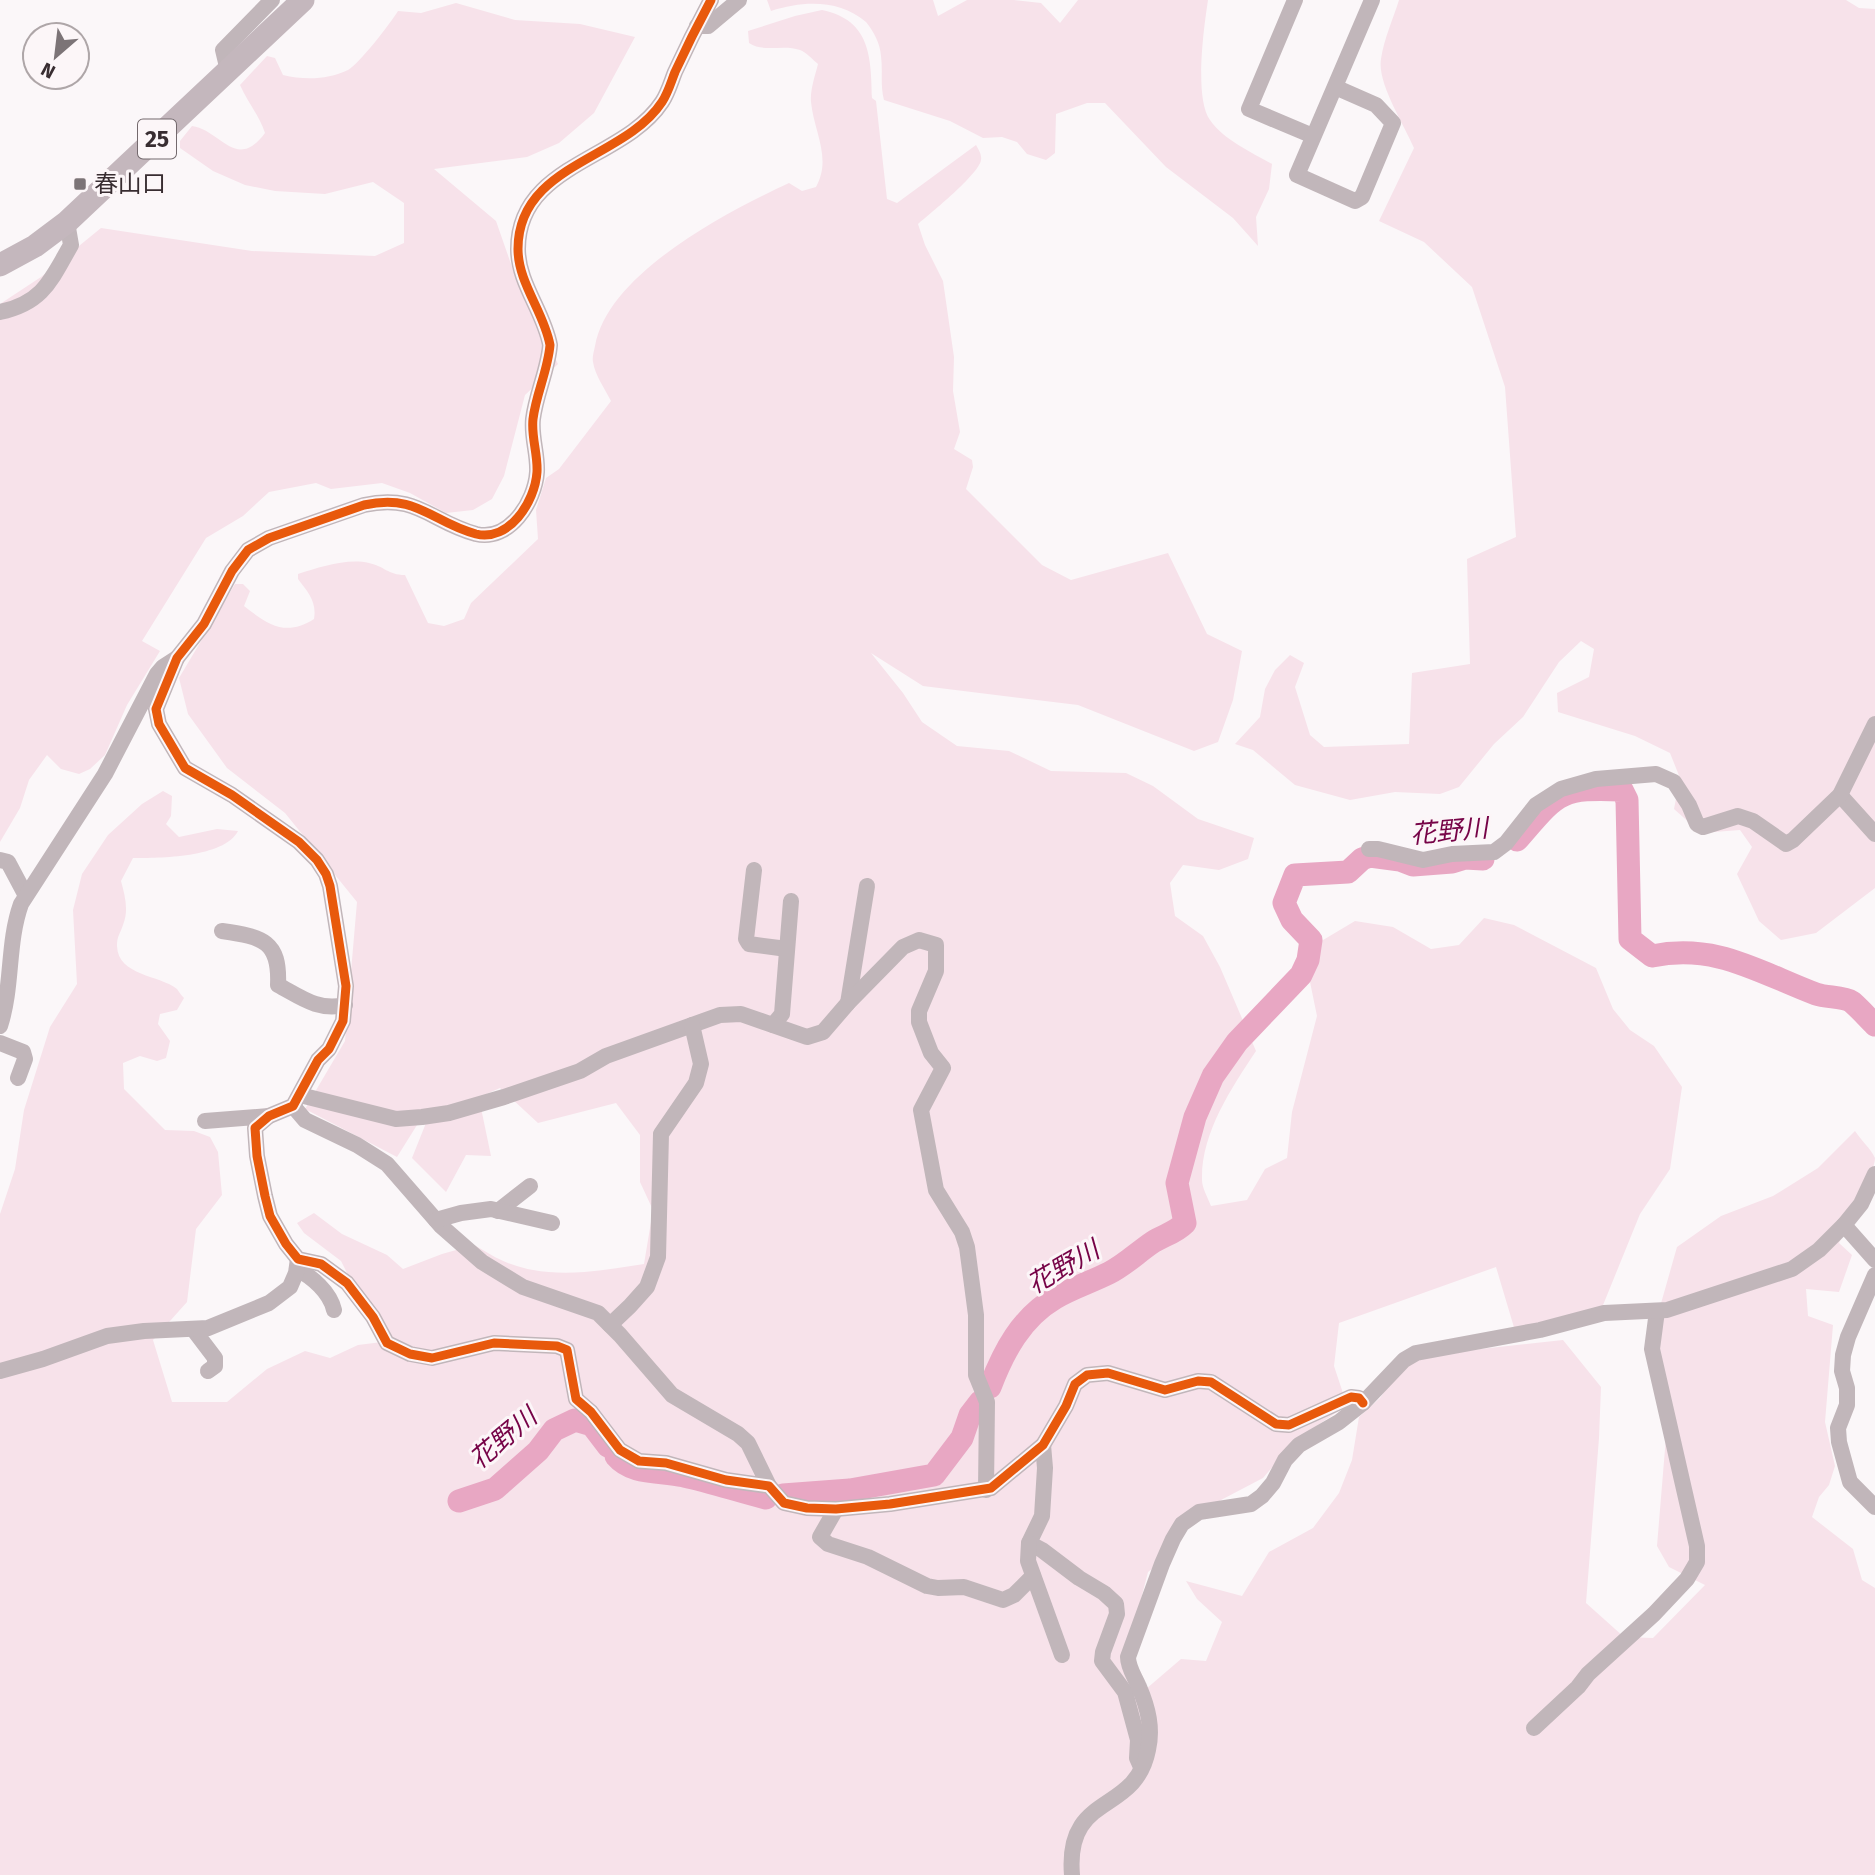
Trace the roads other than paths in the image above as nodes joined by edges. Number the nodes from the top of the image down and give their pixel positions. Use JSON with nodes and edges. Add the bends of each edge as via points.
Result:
{"nodes":[{"id":1,"x":272,"y":0,"type":"edge"},
{"id":2,"x":303,"y":0,"type":"edge"},
{"id":3,"x":711,"y":0,"type":"edge"},
{"id":4,"x":739,"y":0,"type":"edge"},
{"id":5,"x":1372,"y":0,"type":"edge"},
{"id":6,"x":1292,"y":1,"type":"edge"},
{"id":7,"x":697,"y":26,"type":"junction"},
{"id":8,"x":228,"y":71,"type":"junction"},
{"id":9,"x":1335,"y":88,"type":"junction"},
{"id":10,"x":1313,"y":136,"type":"junction"},
{"id":11,"x":67,"y":222,"type":"junction"},
{"id":12,"x":0,"y":265,"type":"edge"},
{"id":13,"x":0,"y":312,"type":"edge"},
{"id":14,"x":177,"y":658,"type":"junction"},
{"id":15,"x":1875,"y":724,"type":"edge"},
{"id":16,"x":1840,"y":795,"type":"junction"},
{"id":17,"x":1875,"y":834,"type":"edge"},
{"id":18,"x":1369,"y":849,"type":"dead end"},
{"id":19,"x":0,"y":860,"type":"edge"},
{"id":20,"x":754,"y":870,"type":"dead end"},
{"id":21,"x":867,"y":886,"type":"dead end"},
{"id":22,"x":25,"y":894,"type":"junction"},
{"id":23,"x":791,"y":901,"type":"dead end"},
{"id":24,"x":222,"y":931,"type":"dead end"},
{"id":25,"x":7,"y":935,"type":"edge"},
{"id":26,"x":788,"y":948,"type":"junction"},
{"id":27,"x":848,"y":1003,"type":"junction"},
{"id":28,"x":345,"y":1005,"type":"junction"},
{"id":29,"x":692,"y":1025,"type":"junction"},
{"id":30,"x":773,"y":1025,"type":"junction"},
{"id":31,"x":0,"y":1026,"type":"edge"},
{"id":32,"x":0,"y":1043,"type":"edge"},
{"id":33,"x":18,"y":1078,"type":"dead end"},
{"id":34,"x":296,"y":1100,"type":"junction"},
{"id":35,"x":269,"y":1116,"type":"junction"},
{"id":36,"x":205,"y":1121,"type":"dead end"},
{"id":37,"x":1875,"y":1174,"type":"edge"},
{"id":38,"x":530,"y":1186,"type":"dead end"},
{"id":39,"x":498,"y":1211,"type":"junction"},
{"id":40,"x":436,"y":1220,"type":"junction"},
{"id":41,"x":552,"y":1223,"type":"dead end"},
{"id":42,"x":1844,"y":1225,"type":"junction"},
{"id":43,"x":1875,"y":1260,"type":"edge"},
{"id":44,"x":298,"y":1264,"type":"junction"},
{"id":45,"x":1875,"y":1275,"type":"edge"},
{"id":46,"x":334,"y":1310,"type":"dead end"},
{"id":47,"x":1657,"y":1311,"type":"junction"},
{"id":48,"x":610,"y":1325,"type":"junction"},
{"id":49,"x":192,"y":1329,"type":"junction"},
{"id":50,"x":0,"y":1371,"type":"edge"},
{"id":51,"x":208,"y":1371,"type":"dead end"},
{"id":52,"x":1363,"y":1403,"type":"junction"},
{"id":53,"x":1043,"y":1445,"type":"junction"},
{"id":54,"x":769,"y":1486,"type":"junction"},
{"id":55,"x":986,"y":1490,"type":"junction"},
{"id":56,"x":1875,"y":1507,"type":"edge"},
{"id":57,"x":836,"y":1509,"type":"junction"},
{"id":58,"x":1029,"y":1543,"type":"junction"},
{"id":59,"x":1033,"y":1576,"type":"junction"},
{"id":60,"x":1062,"y":1655,"type":"dead end"},
{"id":61,"x":1534,"y":1728,"type":"dead end"},
{"id":62,"x":1142,"y":1769,"type":"junction"},
{"id":63,"x":1072,"y":1875,"type":"edge"}],
"edges":[{"from":1,"to":8,"type":"street","via":[[223,50]]},
{"from":2,"to":8,"type":"main road","number":"25"},
{"from":3,"to":7,"type":"street"},
{"from":4,"to":7,"type":"street","via":[[708,26]]},
{"from":5,"to":9,"type":"street"},
{"from":6,"to":10,"type":"street","via":[[1249,108]]},
{"from":7,"to":14,"type":"street","via":[[662,101],[648,118],[558,175],[524,217],[518,249],[522,273],[550,345],[533,418],[534,489],[514,522],[492,535],[477,534],[412,505],[380,501],[269,538],[239,561],[204,624]]},
{"from":8,"to":11,"type":"main road","number":"25"},
{"from":9,"to":10,"type":"street"},
{"from":9,"to":10,"type":"street","via":[[1376,105],[1393,123],[1362,197],[1355,201],[1297,175]]},
{"from":11,"to":12,"type":"main road","number":"25"},
{"from":11,"to":13,"type":"street","via":[[71,245],[45,290],[20,308]]},
{"from":14,"to":22,"type":"street","via":[[157,674],[105,774]]},
{"from":14,"to":28,"type":"street","via":[[156,709],[159,724],[185,768],[299,842],[326,874],[346,986]]},
{"from":15,"to":16,"type":"street"},
{"from":16,"to":17,"type":"street"},
{"from":16,"to":18,"type":"street","via":[[1786,844],[1738,816],[1703,827],[1697,824],[1674,782],[1656,774],[1596,779],[1547,796],[1494,852],[1423,860]]},
{"from":19,"to":22,"type":"street","via":[[8,862]]},
{"from":20,"to":26,"type":"street","via":[[749,944]]},
{"from":21,"to":27,"type":"street"},
{"from":22,"to":25,"type":"street"},
{"from":23,"to":26,"type":"street"},
{"from":24,"to":28,"type":"street","via":[[256,938],[274,951],[278,985],[329,1009]]},
{"from":25,"to":31,"type":"street","via":[[6,1004]]},
{"from":26,"to":30,"type":"street","via":[[782,1014]]},
{"from":27,"to":30,"type":"street","via":[[822,1032],[807,1037]]},
{"from":27,"to":55,"type":"street","via":[[903,947],[919,940],[936,945],[936,971],[919,1021],[931,1053],[943,1068],[921,1110],[936,1190],[967,1247],[976,1315],[976,1376],[988,1402]]},
{"from":28,"to":34,"type":"street","via":[[343,1021],[329,1049]]},
{"from":29,"to":30,"type":"street","via":[[720,1015],[741,1014]]},
{"from":29,"to":34,"type":"street","via":[[606,1056],[580,1071],[449,1113],[396,1119]]},
{"from":29,"to":48,"type":"street","via":[[701,1064],[696,1083],[661,1134],[658,1256],[647,1287]]},
{"from":32,"to":33,"type":"street","via":[[23,1052]]},
{"from":34,"to":35,"type":"street"},
{"from":34,"to":40,"type":"street","via":[[305,1120],[387,1164]]},
{"from":35,"to":36,"type":"street"},
{"from":35,"to":44,"type":"street","via":[[255,1128],[254,1136],[265,1196],[270,1216]]},
{"from":37,"to":42,"type":"street","via":[[1861,1204]]},
{"from":38,"to":39,"type":"street"},
{"from":39,"to":40,"type":"street"},
{"from":39,"to":41,"type":"street"},
{"from":40,"to":48,"type":"street","via":[[482,1262],[523,1287],[598,1312]]},
{"from":42,"to":43,"type":"street"},
{"from":42,"to":47,"type":"street","via":[[1792,1269]]},
{"from":44,"to":46,"type":"street","via":[[333,1303]]},
{"from":44,"to":49,"type":"street","via":[[290,1287],[269,1303],[208,1328]]},
{"from":44,"to":54,"type":"street","via":[[321,1264],[347,1283],[387,1343],[410,1354],[432,1358],[494,1343],[567,1350],[576,1399],[620,1450],[639,1461],[666,1462],[726,1480]]},
{"from":45,"to":56,"type":"street","via":[[1843,1355],[1847,1405],[1838,1428],[1850,1482]]},
{"from":47,"to":52,"type":"street","via":[[1604,1313],[1416,1353]]},
{"from":47,"to":61,"type":"street","via":[[1652,1349],[1697,1562],[1654,1614]]},
{"from":48,"to":54,"type":"street","via":[[672,1395],[748,1443]]},
{"from":49,"to":50,"type":"street","via":[[107,1336]]},
{"from":49,"to":51,"type":"street","via":[[215,1359],[215,1366]]},
{"from":52,"to":53,"type":"street","via":[[1351,1397],[1289,1425],[1276,1424],[1211,1382],[1165,1391],[1108,1373],[1087,1375],[1075,1384]]},
{"from":52,"to":62,"type":"street","via":[[1299,1445],[1273,1483],[1251,1504],[1199,1512],[1182,1524],[1128,1657],[1150,1720]]},
{"from":53,"to":55,"type":"street"},
{"from":53,"to":58,"type":"street","via":[[1042,1516]]},
{"from":54,"to":57,"type":"street","via":[[784,1503]]},
{"from":55,"to":57,"type":"street"},
{"from":57,"to":59,"type":"street","via":[[820,1537],[828,1544],[868,1557],[927,1586],[964,1587],[1003,1600]]},
{"from":58,"to":59,"type":"street"},
{"from":58,"to":62,"type":"street","via":[[1116,1604],[1102,1661],[1125,1692]]},
{"from":59,"to":60,"type":"street"},
{"from":62,"to":63,"type":"street","via":[[1123,1793],[1081,1824],[1072,1844]]}]}
